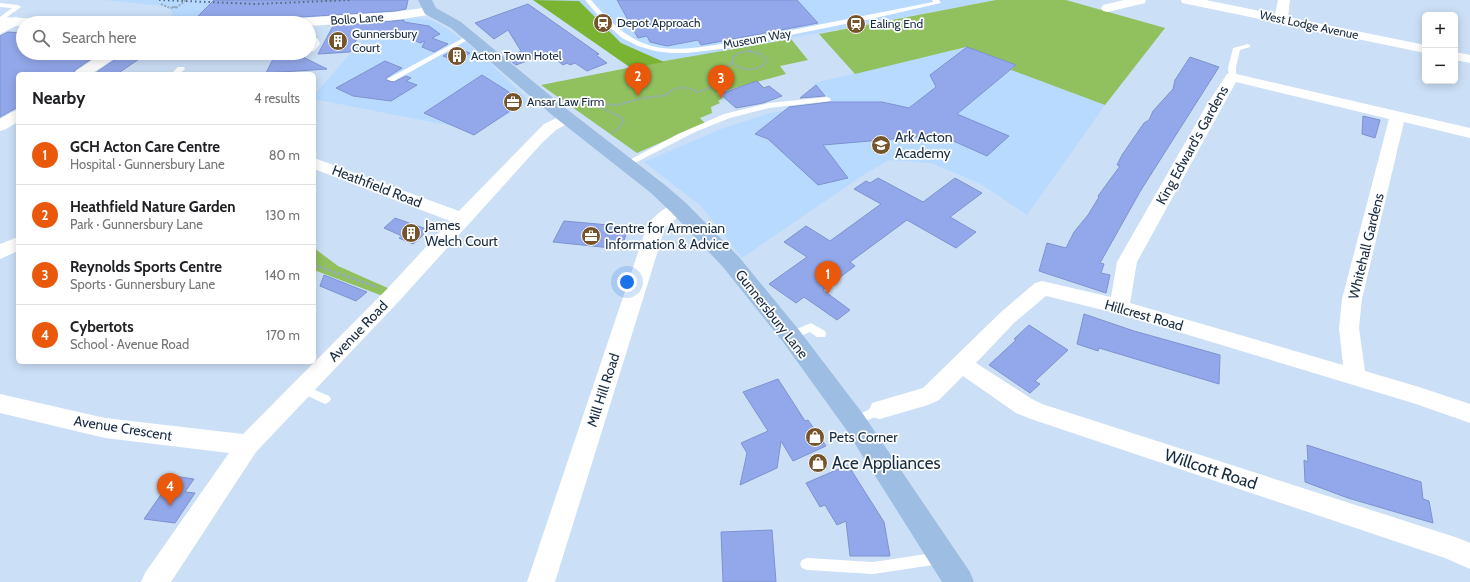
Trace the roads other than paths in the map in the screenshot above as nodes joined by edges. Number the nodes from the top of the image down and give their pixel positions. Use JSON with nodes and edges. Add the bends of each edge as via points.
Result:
{"nodes":[{"id":1,"x":588,"y":0,"type":"edge"},
{"id":2,"x":935,"y":0,"type":"edge"},
{"id":3,"x":1140,"y":0,"type":"edge"},
{"id":4,"x":1284,"y":0,"type":"edge"},
{"id":5,"x":1190,"y":1,"type":"edge"},
{"id":6,"x":428,"y":3,"type":"edge"},
{"id":7,"x":0,"y":5,"type":"edge"},
{"id":8,"x":1108,"y":8,"type":"dead end"},
{"id":9,"x":1282,"y":19,"type":"junction"},
{"id":10,"x":0,"y":20,"type":"edge"},
{"id":11,"x":15,"y":22,"type":"joint"},
{"id":12,"x":316,"y":23,"type":"edge"},
{"id":13,"x":0,"y":30,"type":"edge"},
{"id":14,"x":470,"y":38,"type":"junction"},
{"id":15,"x":1248,"y":46,"type":"dead end"},
{"id":16,"x":452,"y":48,"type":"dead end"},
{"id":17,"x":1422,"y":48,"type":"edge"},
{"id":18,"x":1458,"y":57,"type":"edge"},
{"id":19,"x":1470,"y":59,"type":"edge"},
{"id":20,"x":102,"y":60,"type":"edge"},
{"id":21,"x":84,"y":72,"type":"edge"},
{"id":22,"x":1232,"y":77,"type":"junction"},
{"id":23,"x":391,"y":79,"type":"dead end"},
{"id":24,"x":827,"y":99,"type":"dead end"},
{"id":25,"x":0,"y":110,"type":"edge"},
{"id":26,"x":16,"y":114,"type":"edge"},
{"id":27,"x":563,"y":115,"type":"junction"},
{"id":28,"x":16,"y":116,"type":"edge"},
{"id":29,"x":1398,"y":116,"type":"junction"},
{"id":30,"x":0,"y":126,"type":"edge"},
{"id":31,"x":1470,"y":133,"type":"edge"},
{"id":32,"x":316,"y":164,"type":"edge"},
{"id":33,"x":626,"y":164,"type":"junction"},
{"id":34,"x":679,"y":208,"type":"junction"},
{"id":35,"x":462,"y":219,"type":"junction"},
{"id":36,"x":16,"y":244,"type":"edge"},
{"id":37,"x":0,"y":252,"type":"edge"},
{"id":38,"x":1119,"y":307,"type":"junction"},
{"id":39,"x":821,"y":334,"type":"dead end"},
{"id":40,"x":791,"y":336,"type":"junction"},
{"id":41,"x":961,"y":364,"type":"junction"},
{"id":42,"x":1355,"y":377,"type":"junction"},
{"id":43,"x":303,"y":389,"type":"junction"},
{"id":44,"x":325,"y":399,"type":"dead end"},
{"id":45,"x":0,"y":404,"type":"edge"},
{"id":46,"x":880,"y":410,"type":"joint"},
{"id":47,"x":1470,"y":414,"type":"edge"},
{"id":48,"x":854,"y":421,"type":"junction"},
{"id":49,"x":248,"y":445,"type":"junction"},
{"id":50,"x":1470,"y":556,"type":"edge"},
{"id":51,"x":942,"y":558,"type":"junction"},
{"id":52,"x":806,"y":564,"type":"dead end"},
{"id":53,"x":155,"y":582,"type":"edge"},
{"id":54,"x":541,"y":582,"type":"edge"},
{"id":55,"x":959,"y":582,"type":"edge"}],
"edges":[{"from":1,"to":2,"type":"lane","name":"Museum Way","via":[[615,31],[626,39],[654,50],[676,52],[818,29],[938,3]]},
{"from":3,"to":8,"type":"street"},
{"from":4,"to":9,"type":"street"},
{"from":5,"to":9,"type":"street","name":"West Lodge Avenue"},
{"from":6,"to":12,"type":"street","name":"Bollo Lane","via":[[395,16]]},
{"from":6,"to":14,"type":"main road","name":"Gunnersbury Lane"},
{"from":7,"to":10,"type":"lane","via":[[18,7]]},
{"from":9,"to":17,"type":"street","name":"West Lodge Avenue"},
{"from":10,"to":11,"type":"street"},
{"from":11,"to":13,"type":"street"},
{"from":14,"to":16,"type":"lane"},
{"from":14,"to":23,"type":"lane"},
{"from":14,"to":27,"type":"main road","name":"Gunnersbury Lane"},
{"from":15,"to":22,"type":"lane","via":[[1237,48]]},
{"from":18,"to":19,"type":"street"},
{"from":20,"to":21,"type":"street"},
{"from":22,"to":29,"type":"street","name":"King Edward's Gardens"},
{"from":22,"to":38,"type":"street","name":"King Edward's Gardens","via":[[1127,262]]},
{"from":24,"to":33,"type":"lane","via":[[760,107],[715,120]]},
{"from":25,"to":26,"type":"street"},
{"from":27,"to":33,"type":"main road","name":"Gunnersbury Lane"},
{"from":27,"to":35,"type":"street","name":"Avenue Road"},
{"from":28,"to":30,"type":"street"},
{"from":29,"to":31,"type":"street","name":"King Edward's Gardens"},
{"from":29,"to":42,"type":"street","name":"Whitehall Gardens","via":[[1352,299],[1349,328]]},
{"from":32,"to":35,"type":"street","name":"Heathfield Road"},
{"from":33,"to":34,"type":"main road","name":"Gunnersbury Lane"},
{"from":34,"to":40,"type":"main road","name":"Gunnersbury Lane","via":[[731,262]]},
{"from":34,"to":54,"type":"street","name":"Mill Hill Road","via":[[656,226]]},
{"from":35,"to":43,"type":"street","name":"Avenue Road"},
{"from":36,"to":37,"type":"street"},
{"from":38,"to":41,"type":"street","name":"Hillcrest Road","via":[[1042,288],[1007,318]]},
{"from":38,"to":42,"type":"street","name":"Hillcrest Road"},
{"from":39,"to":40,"type":"lane","via":[[811,327]]},
{"from":40,"to":48,"type":"main road","name":"Gunnersbury Lane"},
{"from":41,"to":46,"type":"street","name":"Hillcrest Road","via":[[931,394]]},
{"from":41,"to":50,"type":"street","name":"Willcott Road","via":[[1024,406],[1036,411]]},
{"from":42,"to":47,"type":"street","name":"Hillcrest Road"},
{"from":43,"to":44,"type":"lane"},
{"from":43,"to":49,"type":"street","name":"Avenue Road"},
{"from":45,"to":49,"type":"street","name":"Avenue Crescent","via":[[105,428]]},
{"from":46,"to":48,"type":"lane","name":"Hillcrest Road"},
{"from":48,"to":51,"type":"main road","name":"Gunnersbury Lane"},
{"from":49,"to":53,"type":"street","name":"Avenue Road"},
{"from":51,"to":52,"type":"lane","via":[[873,568]]},
{"from":51,"to":55,"type":"main road","name":"Gunnersbury Lane"}]}
